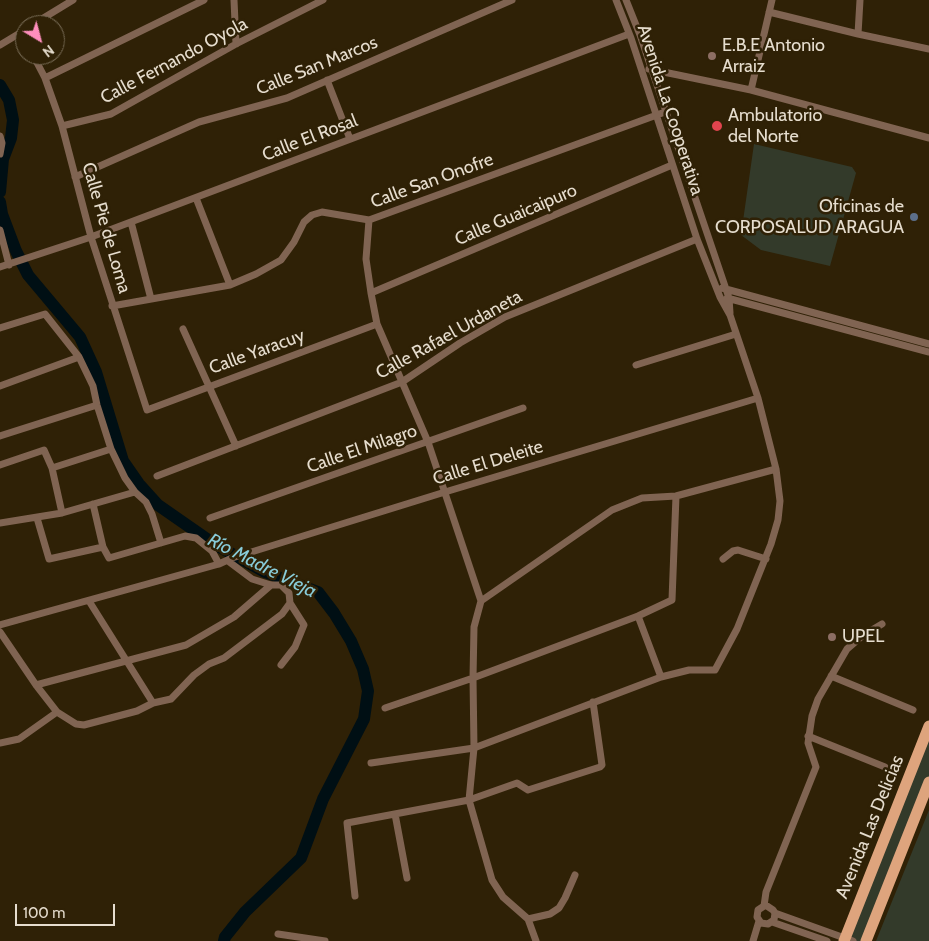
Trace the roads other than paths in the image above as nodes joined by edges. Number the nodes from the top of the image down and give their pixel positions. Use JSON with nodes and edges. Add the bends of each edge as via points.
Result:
{"nodes":[{"id":1,"x":73,"y":0,"type":"edge"},
{"id":2,"x":204,"y":0,"type":"edge"},
{"id":3,"x":234,"y":0,"type":"edge"},
{"id":4,"x":323,"y":0,"type":"edge"},
{"id":5,"x":512,"y":0,"type":"edge"},
{"id":6,"x":616,"y":0,"type":"edge"},
{"id":7,"x":626,"y":0,"type":"edge"},
{"id":8,"x":772,"y":0,"type":"edge"},
{"id":9,"x":860,"y":0,"type":"edge"},
{"id":10,"x":769,"y":12,"type":"junction"},
{"id":11,"x":48,"y":15,"type":"edge"},
{"id":12,"x":629,"y":34,"type":"junction"},
{"id":13,"x":858,"y":34,"type":"junction"},
{"id":14,"x":15,"y":36,"type":"edge"},
{"id":15,"x":236,"y":44,"type":"junction"},
{"id":16,"x":0,"y":45,"type":"edge"},
{"id":17,"x":929,"y":49,"type":"edge"},
{"id":18,"x":38,"y":65,"type":"edge"},
{"id":19,"x":641,"y":68,"type":"junction"},
{"id":20,"x":651,"y":70,"type":"junction"},
{"id":21,"x":45,"y":78,"type":"junction"},
{"id":22,"x":327,"y":80,"type":"junction"},
{"id":23,"x":752,"y":90,"type":"junction"},
{"id":24,"x":665,"y":112,"type":"junction"},
{"id":25,"x":657,"y":117,"type":"junction"},
{"id":26,"x":62,"y":126,"type":"junction"},
{"id":27,"x":0,"y":136,"type":"edge"},
{"id":28,"x":929,"y":138,"type":"edge"},
{"id":29,"x":350,"y":140,"type":"junction"},
{"id":30,"x":0,"y":154,"type":"edge"},
{"id":31,"x":672,"y":164,"type":"junction"},
{"id":32,"x":75,"y":177,"type":"junction"},
{"id":33,"x":196,"y":198,"type":"junction"},
{"id":34,"x":369,"y":220,"type":"junction"},
{"id":35,"x":131,"y":222,"type":"junction"},
{"id":36,"x":0,"y":230,"type":"edge"},
{"id":37,"x":91,"y":237,"type":"junction"},
{"id":38,"x":697,"y":239,"type":"junction"},
{"id":39,"x":13,"y":264,"type":"junction"},
{"id":40,"x":0,"y":267,"type":"edge"},
{"id":41,"x":230,"y":285,"type":"junction"},
{"id":42,"x":716,"y":286,"type":"junction"},
{"id":43,"x":725,"y":288,"type":"junction"},
{"id":44,"x":370,"y":293,"type":"junction"},
{"id":45,"x":720,"y":297,"type":"junction"},
{"id":46,"x":151,"y":298,"type":"junction"},
{"id":47,"x":729,"y":298,"type":"junction"},
{"id":48,"x":112,"y":306,"type":"junction"},
{"id":49,"x":730,"y":315,"type":"junction"},
{"id":50,"x":377,"y":324,"type":"junction"},
{"id":51,"x":0,"y":328,"type":"edge"},
{"id":52,"x":183,"y":329,"type":"dead end"},
{"id":53,"x":736,"y":334,"type":"junction"},
{"id":54,"x":929,"y":344,"type":"edge"},
{"id":55,"x":929,"y":352,"type":"edge"},
{"id":56,"x":79,"y":357,"type":"junction"},
{"id":57,"x":636,"y":365,"type":"dead end"},
{"id":58,"x":402,"y":382,"type":"junction"},
{"id":59,"x":0,"y":386,"type":"edge"},
{"id":60,"x":210,"y":386,"type":"junction"},
{"id":61,"x":758,"y":398,"type":"junction"},
{"id":62,"x":97,"y":405,"type":"junction"},
{"id":63,"x":523,"y":408,"type":"dead end"},
{"id":64,"x":147,"y":410,"type":"joint"},
{"id":65,"x":0,"y":436,"type":"edge"},
{"id":66,"x":428,"y":442,"type":"junction"},
{"id":67,"x":236,"y":446,"type":"junction"},
{"id":68,"x":111,"y":449,"type":"junction"},
{"id":69,"x":0,"y":466,"type":"edge"},
{"id":70,"x":52,"y":468,"type":"junction"},
{"id":71,"x":776,"y":469,"type":"junction"},
{"id":72,"x":157,"y":476,"type":"dead end"},
{"id":73,"x":135,"y":492,"type":"junction"},
{"id":74,"x":445,"y":492,"type":"junction"},
{"id":75,"x":676,"y":496,"type":"junction"},
{"id":76,"x":93,"y":504,"type":"junction"},
{"id":77,"x":62,"y":513,"type":"junction"},
{"id":78,"x":37,"y":518,"type":"junction"},
{"id":79,"x":210,"y":518,"type":"dead end"},
{"id":80,"x":0,"y":523,"type":"edge"},
{"id":81,"x":161,"y":543,"type":"junction"},
{"id":82,"x":103,"y":547,"type":"junction"},
{"id":83,"x":230,"y":559,"type":"junction"},
{"id":84,"x":723,"y":559,"type":"dead end"},
{"id":85,"x":766,"y":559,"type":"junction"},
{"id":86,"x":219,"y":564,"type":"junction"},
{"id":87,"x":271,"y":585,"type":"junction"},
{"id":88,"x":481,"y":600,"type":"junction"},
{"id":89,"x":89,"y":601,"type":"junction"},
{"id":90,"x":290,"y":603,"type":"junction"},
{"id":91,"x":638,"y":616,"type":"junction"},
{"id":92,"x":882,"y":624,"type":"dead end"},
{"id":93,"x":0,"y":625,"type":"edge"},
{"id":94,"x":0,"y":632,"type":"edge"},
{"id":95,"x":128,"y":661,"type":"junction"},
{"id":96,"x":281,"y":665,"type":"dead end"},
{"id":97,"x":831,"y":676,"type":"junction"},
{"id":98,"x":661,"y":677,"type":"junction"},
{"id":99,"x":472,"y":678,"type":"junction"},
{"id":100,"x":36,"y":685,"type":"junction"},
{"id":101,"x":593,"y":702,"type":"junction"},
{"id":102,"x":153,"y":703,"type":"junction"},
{"id":103,"x":385,"y":708,"type":"dead end"},
{"id":104,"x":913,"y":710,"type":"dead end"},
{"id":105,"x":57,"y":712,"type":"junction"},
{"id":106,"x":929,"y":726,"type":"edge"},
{"id":107,"x":808,"y":736,"type":"junction"},
{"id":108,"x":0,"y":743,"type":"edge"},
{"id":109,"x":474,"y":748,"type":"junction"},
{"id":110,"x":371,"y":764,"type":"dead end"},
{"id":111,"x":885,"y":767,"type":"dead end"},
{"id":112,"x":929,"y":782,"type":"edge"},
{"id":113,"x":469,"y":800,"type":"junction"},
{"id":114,"x":395,"y":814,"type":"junction"},
{"id":115,"x":575,"y":875,"type":"dead end"},
{"id":116,"x":407,"y":878,"type":"dead end"},
{"id":117,"x":355,"y":896,"type":"dead end"},
{"id":118,"x":764,"y":906,"type":"junction"},
{"id":119,"x":775,"y":913,"type":"junction"},
{"id":120,"x":528,"y":919,"type":"junction"},
{"id":121,"x":759,"y":921,"type":"junction"},
{"id":122,"x":772,"y":922,"type":"junction"},
{"id":123,"x":278,"y":934,"type":"dead end"},
{"id":124,"x":847,"y":940,"type":"edge"},
{"id":125,"x":325,"y":941,"type":"edge"},
{"id":126,"x":536,"y":941,"type":"edge"},
{"id":127,"x":753,"y":941,"type":"edge"},
{"id":128,"x":827,"y":941,"type":"edge"},
{"id":129,"x":866,"y":941,"type":"edge"}],
"edges":[{"from":1,"to":11,"type":"street"},
{"from":2,"to":21,"type":"street"},
{"from":3,"to":15,"type":"street"},
{"from":4,"to":15,"type":"street","name":"Calle Fernando Oyola"},
{"from":5,"to":22,"type":"street","name":"Calle San Marcos"},
{"from":6,"to":12,"type":"street","name":"Avenida La Cooperativa"},
{"from":7,"to":20,"type":"street","name":"Avenida La Cooperativa"},
{"from":8,"to":10,"type":"street"},
{"from":9,"to":13,"type":"street"},
{"from":10,"to":13,"type":"street"},
{"from":10,"to":23,"type":"street"},
{"from":12,"to":19,"type":"street","name":"Avenida La Cooperativa"},
{"from":12,"to":29,"type":"street","name":"Calle El Rosal"},
{"from":13,"to":17,"type":"street"},
{"from":14,"to":16,"type":"street"},
{"from":15,"to":26,"type":"street","name":"Calle Fernando Oyola","via":[[111,114]]},
{"from":18,"to":21,"type":"street","name":"Calle Pie de Loma"},
{"from":19,"to":20,"type":"street"},
{"from":19,"to":25,"type":"street","name":"Avenida La Cooperativa"},
{"from":20,"to":23,"type":"street"},
{"from":20,"to":24,"type":"street","name":"Avenida La Cooperativa"},
{"from":21,"to":26,"type":"street","name":"Calle Pie de Loma"},
{"from":22,"to":29,"type":"street"},
{"from":22,"to":32,"type":"street","name":"Calle San Marcos","via":[[287,98],[199,122]]},
{"from":23,"to":28,"type":"street"},
{"from":24,"to":25,"type":"street","name":"Calle San Onofre"},
{"from":24,"to":43,"type":"street","name":"Avenida La Cooperativa"},
{"from":25,"to":31,"type":"street","name":"Avenida La Cooperativa"},
{"from":25,"to":34,"type":"street","name":"Calle San Onofre"},
{"from":26,"to":32,"type":"street","name":"Calle Pie de Loma"},
{"from":27,"to":30,"type":"street"},
{"from":29,"to":33,"type":"street","name":"Calle El Rosal"},
{"from":31,"to":38,"type":"street","name":"Avenida La Cooperativa"},
{"from":31,"to":44,"type":"street","name":"Calle Guaicaipuro"},
{"from":32,"to":37,"type":"street","name":"Calle Pie de Loma"},
{"from":33,"to":35,"type":"street","name":"Calle El Rosal"},
{"from":33,"to":41,"type":"street"},
{"from":34,"to":41,"type":"street","name":"Calle San Onofre","via":[[322,212],[312,215],[304,222],[281,260]]},
{"from":34,"to":44,"type":"street","via":[[366,259]]},
{"from":35,"to":37,"type":"street","name":"Calle El Rosal"},
{"from":35,"to":46,"type":"street"},
{"from":36,"to":39,"type":"street"},
{"from":37,"to":39,"type":"street","name":"Calle El Rosal"},
{"from":37,"to":48,"type":"street","name":"Calle Pie de Loma"},
{"from":38,"to":42,"type":"street","name":"Avenida La Cooperativa"},
{"from":38,"to":58,"type":"street","name":"Calle Rafael Urdaneta","via":[[505,317]]},
{"from":39,"to":40,"type":"street","name":"Calle El Rosal"},
{"from":41,"to":46,"type":"street","name":"Calle San Onofre"},
{"from":42,"to":43,"type":"street"},
{"from":42,"to":45,"type":"street","name":"Avenida La Cooperativa"},
{"from":43,"to":47,"type":"street","name":"Avenida La Cooperativa"},
{"from":43,"to":54,"type":"street"},
{"from":44,"to":50,"type":"street"},
{"from":45,"to":47,"type":"street"},
{"from":45,"to":49,"type":"street","name":"Avenida La Cooperativa"},
{"from":46,"to":48,"type":"street","name":"Calle San Onofre"},
{"from":47,"to":49,"type":"street","name":"Avenida La Cooperativa"},
{"from":47,"to":55,"type":"street"},
{"from":48,"to":64,"type":"street","name":"Calle Pie de Loma"},
{"from":49,"to":53,"type":"street","name":"Avenida La Cooperativa"},
{"from":50,"to":58,"type":"street"},
{"from":50,"to":60,"type":"street","name":"Calle Yaracuy"},
{"from":51,"to":56,"type":"street","via":[[45,314]]},
{"from":52,"to":60,"type":"street"},
{"from":53,"to":57,"type":"street"},
{"from":53,"to":61,"type":"street","name":"Avenida La Cooperativa"},
{"from":56,"to":59,"type":"street"},
{"from":56,"to":62,"type":"street","via":[[94,386]]},
{"from":58,"to":66,"type":"street"},
{"from":58,"to":67,"type":"street","name":"Calle Rafael Urdaneta"},
{"from":60,"to":64,"type":"street","name":"Calle Yaracuy"},
{"from":60,"to":67,"type":"street"},
{"from":61,"to":71,"type":"street","name":"Avenida La Cooperativa"},
{"from":61,"to":74,"type":"street","name":"Calle El Deleite"},
{"from":62,"to":65,"type":"street"},
{"from":62,"to":68,"type":"street"},
{"from":63,"to":66,"type":"street","name":"Calle El Milagro"},
{"from":66,"to":74,"type":"street"},
{"from":66,"to":79,"type":"street","name":"Calle El Milagro"},
{"from":67,"to":72,"type":"street","name":"Calle Rafael Urdaneta"},
{"from":68,"to":70,"type":"street"},
{"from":68,"to":73,"type":"street"},
{"from":69,"to":70,"type":"street","via":[[44,450]]},
{"from":70,"to":77,"type":"street"},
{"from":71,"to":75,"type":"street"},
{"from":71,"to":85,"type":"street","name":"Avenida La Cooperativa","via":[[780,501],[778,520]]},
{"from":73,"to":76,"type":"street"},
{"from":73,"to":81,"type":"street","via":[[146,502]]},
{"from":74,"to":83,"type":"street","name":"Calle El Deleite"},
{"from":74,"to":88,"type":"street"},
{"from":75,"to":88,"type":"street","via":[[642,498],[612,510]]},
{"from":75,"to":91,"type":"street","via":[[672,600]]},
{"from":76,"to":77,"type":"street"},
{"from":76,"to":82,"type":"street"},
{"from":77,"to":78,"type":"street"},
{"from":78,"to":80,"type":"street"},
{"from":78,"to":82,"type":"street","via":[[49,559]]},
{"from":81,"to":82,"type":"street","via":[[110,558]]},
{"from":81,"to":86,"type":"street","via":[[185,536],[196,538],[212,551]]},
{"from":83,"to":86,"type":"street","name":"Calle El Deleite"},
{"from":83,"to":87,"type":"street","via":[[252,579]]},
{"from":84,"to":85,"type":"street","via":[[738,550]]},
{"from":85,"to":98,"type":"street","name":"Avenida La Cooperativa","via":[[737,629],[714,670],[690,670]]},
{"from":86,"to":89,"type":"street","name":"Calle El Deleite"},
{"from":87,"to":90,"type":"street","via":[[281,584],[290,595]]},
{"from":87,"to":95,"type":"street","via":[[234,617],[186,645]]},
{"from":88,"to":99,"type":"street","via":[[474,627]]},
{"from":89,"to":93,"type":"street","name":"Calle El Deleite"},
{"from":89,"to":95,"type":"street"},
{"from":90,"to":96,"type":"street","via":[[304,625],[295,647]]},
{"from":90,"to":102,"type":"street","via":[[282,614],[224,658],[194,675],[171,699]]},
{"from":91,"to":98,"type":"street"},
{"from":91,"to":99,"type":"street"},
{"from":92,"to":97,"type":"street","via":[[851,645]]},
{"from":94,"to":100,"type":"street"},
{"from":95,"to":100,"type":"street"},
{"from":95,"to":102,"type":"street"},
{"from":97,"to":104,"type":"street"},
{"from":97,"to":107,"type":"street","via":[[818,699]]},
{"from":98,"to":101,"type":"street"},
{"from":99,"to":103,"type":"street"},
{"from":99,"to":109,"type":"street"},
{"from":100,"to":105,"type":"street"},
{"from":101,"to":109,"type":"street"},
{"from":101,"to":113,"type":"street","via":[[600,767],[528,790],[517,783]]},
{"from":102,"to":105,"type":"street","via":[[137,711],[84,725],[76,724]]},
{"from":105,"to":108,"type":"street","via":[[19,739]]},
{"from":106,"to":124,"type":"main road","name":"Avenida Las Delicias"},
{"from":107,"to":111,"type":"street"},
{"from":107,"to":118,"type":"street","via":[[816,767],[766,892]]},
{"from":109,"to":110,"type":"street"},
{"from":109,"to":113,"type":"street"},
{"from":112,"to":129,"type":"main road"},
{"from":113,"to":114,"type":"street"},
{"from":113,"to":120,"type":"street","via":[[492,880],[503,896]]},
{"from":114,"to":116,"type":"street"},
{"from":114,"to":117,"type":"street","via":[[347,823]]},
{"from":115,"to":120,"type":"street","via":[[559,908],[550,914]]},
{"from":118,"to":119,"type":"street","via":[[771,907]]},
{"from":118,"to":121,"type":"street","via":[[758,910]]},
{"from":119,"to":122,"type":"street"},
{"from":119,"to":124,"type":"street"},
{"from":120,"to":126,"type":"street"},
{"from":121,"to":122,"type":"street","via":[[765,924]]},
{"from":121,"to":127,"type":"street"},
{"from":122,"to":128,"type":"street"},
{"from":123,"to":125,"type":"street"}]}
